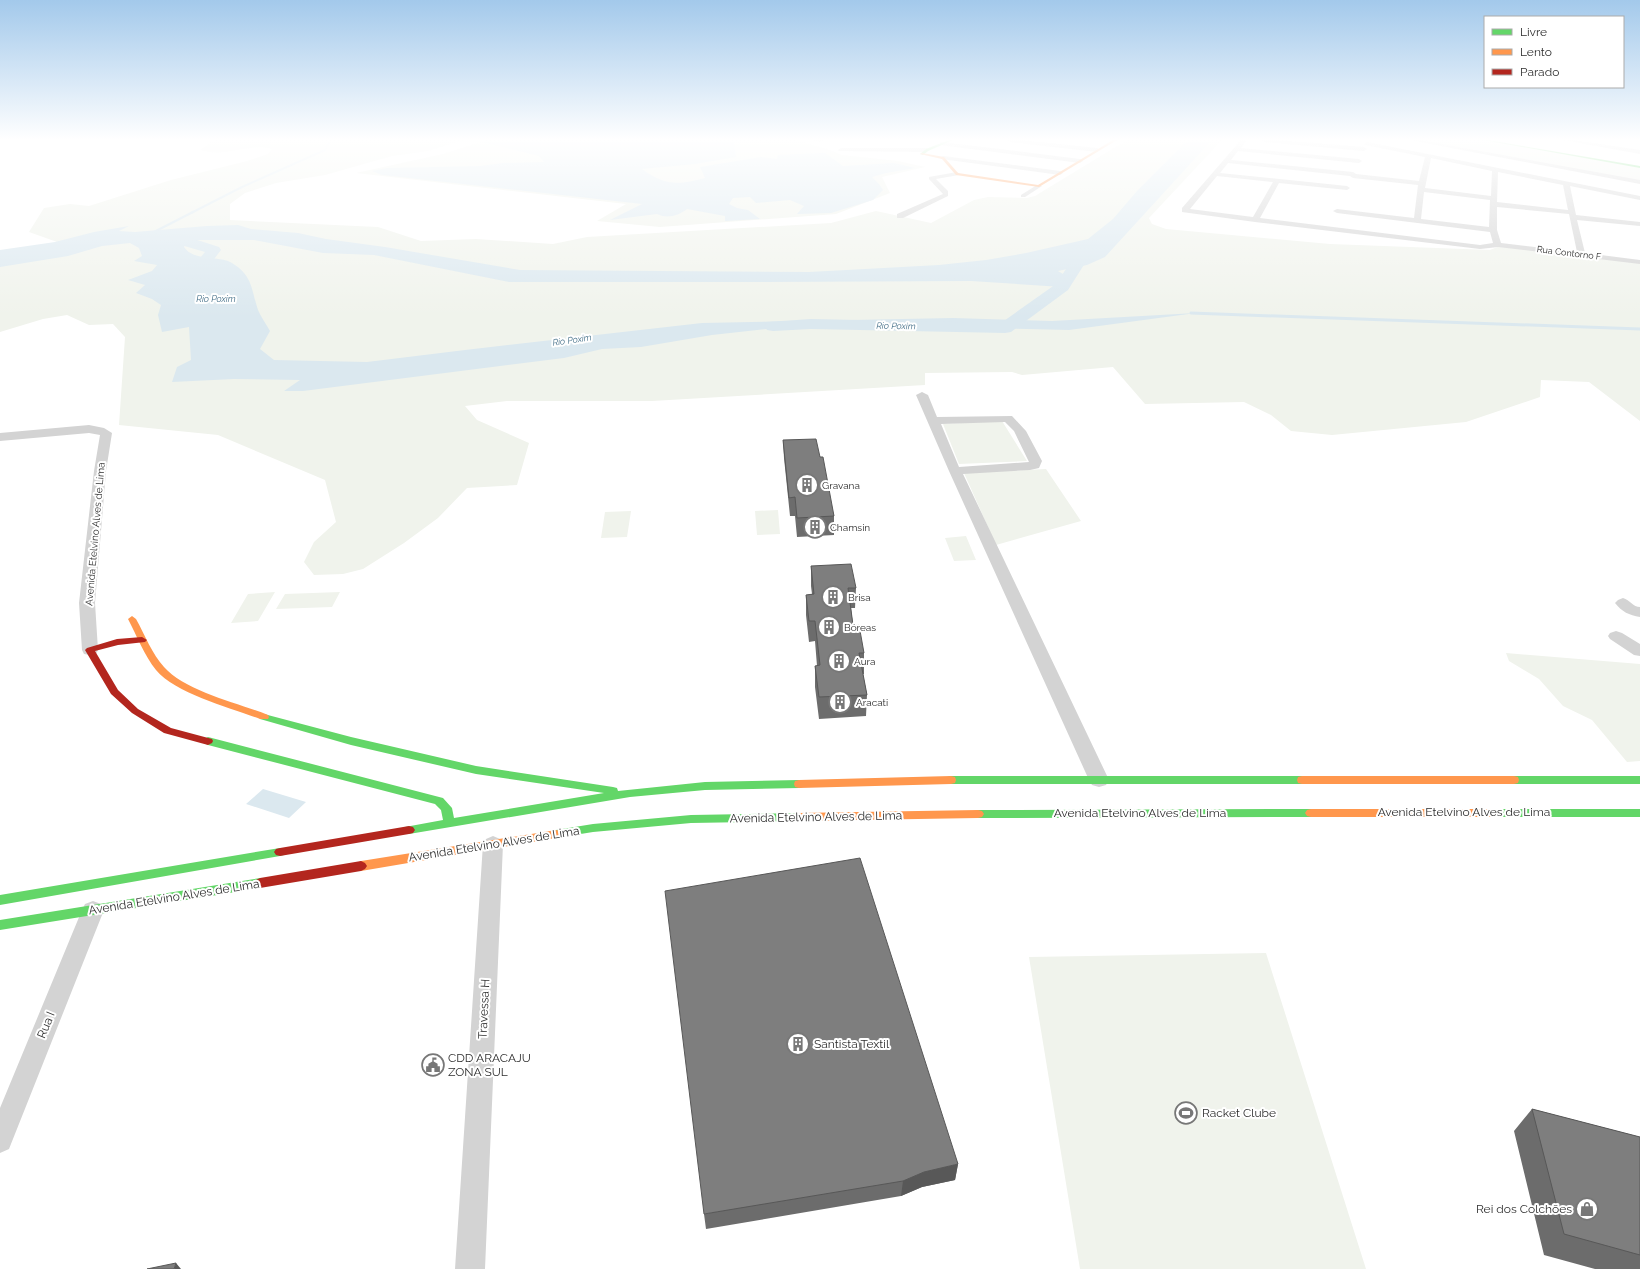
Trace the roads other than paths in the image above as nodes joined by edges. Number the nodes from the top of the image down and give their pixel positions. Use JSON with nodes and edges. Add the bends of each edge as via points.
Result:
{"nodes":[{"id":1,"x":937,"y":199,"type":"edge"},
{"id":2,"x":1192,"y":199,"type":"edge"},
{"id":3,"x":1267,"y":199,"type":"edge"},
{"id":4,"x":1420,"y":199,"type":"edge"},
{"id":5,"x":1485,"y":199,"type":"edge"},
{"id":6,"x":1569,"y":199,"type":"edge"},
{"id":7,"x":1494,"y":201,"type":"junction"},
{"id":8,"x":1572,"y":215,"type":"junction"},
{"id":9,"x":900,"y":216,"type":"dead end"},
{"id":10,"x":1335,"y":217,"type":"junction"},
{"id":11,"x":1255,"y":220,"type":"junction"},
{"id":12,"x":1417,"y":220,"type":"junction"},
{"id":13,"x":1640,"y":224,"type":"edge"},
{"id":14,"x":1493,"y":230,"type":"junction"},
{"id":15,"x":1498,"y":245,"type":"junction"},
{"id":16,"x":1581,"y":254,"type":"junction"},
{"id":17,"x":1640,"y":262,"type":"edge"},
{"id":18,"x":922,"y":395,"type":"dead end"},
{"id":19,"x":934,"y":421,"type":"junction"},
{"id":20,"x":0,"y":437,"type":"edge"},
{"id":21,"x":955,"y":471,"type":"junction"},
{"id":22,"x":1623,"y":603,"type":"dead end"},
{"id":23,"x":1640,"y":612,"type":"edge"},
{"id":24,"x":132,"y":619,"type":"dead end"},
{"id":25,"x":1616,"y":636,"type":"dead end"},
{"id":26,"x":142,"y":640,"type":"junction"},
{"id":27,"x":90,"y":650,"type":"junction"},
{"id":28,"x":1640,"y":650,"type":"edge"},
{"id":29,"x":1099,"y":780,"type":"junction"},
{"id":30,"x":1640,"y":780,"type":"edge"},
{"id":31,"x":630,"y":793,"type":"junction"},
{"id":32,"x":1640,"y":813,"type":"edge"},
{"id":33,"x":448,"y":824,"type":"junction"},
{"id":34,"x":493,"y":844,"type":"junction"},
{"id":35,"x":0,"y":900,"type":"edge"},
{"id":36,"x":93,"y":910,"type":"junction"},
{"id":37,"x":0,"y":925,"type":"edge"},
{"id":38,"x":0,"y":1140,"type":"edge"},
{"id":39,"x":470,"y":1269,"type":"edge"}],
"edges":[{"from":1,"to":9,"type":"street"},
{"from":2,"to":11,"type":"street","via":[[1184,208],[1186,210]]},
{"from":3,"to":11,"type":"street"},
{"from":4,"to":12,"type":"street"},
{"from":5,"to":7,"type":"street"},
{"from":6,"to":8,"type":"street"},
{"from":7,"to":8,"type":"street"},
{"from":7,"to":14,"type":"street"},
{"from":8,"to":13,"type":"street"},
{"from":8,"to":16,"type":"street"},
{"from":10,"to":11,"type":"street"},
{"from":10,"to":12,"type":"street"},
{"from":10,"to":15,"type":"street","name":"Rua Contorno F","via":[[1480,247]]},
{"from":12,"to":14,"type":"street"},
{"from":14,"to":15,"type":"street"},
{"from":15,"to":16,"type":"street","name":"Rua Contorno F"},
{"from":16,"to":17,"type":"street","name":"Rua Contorno F"},
{"from":18,"to":19,"type":"street"},
{"from":19,"to":21,"type":"street"},
{"from":19,"to":21,"type":"street","via":[[1008,418],[1042,461],[1030,466]]},
{"from":20,"to":27,"type":"street","name":"Avenida Etelvino Alves de Lima","via":[[89,429],[106,433],[87,603]]},
{"from":21,"to":29,"type":"street"},
{"from":22,"to":23,"type":"street","via":[[1632,611]]},
{"from":24,"to":26,"type":"street"},
{"from":25,"to":28,"type":"street"},
{"from":26,"to":27,"type":"street","via":[[117,642]]},
{"from":26,"to":31,"type":"street","via":[[165,674],[186,687],[276,721],[476,770]]},
{"from":27,"to":33,"type":"street","name":"Avenida Etelvino Alves de Lima","via":[[114,692],[135,711],[168,731],[439,801],[449,810]]},
{"from":29,"to":30,"type":"street"},
{"from":29,"to":31,"type":"street","via":[[945,780],[705,786]]},
{"from":31,"to":33,"type":"street"},
{"from":32,"to":34,"type":"street","name":"Avenida Etelvino Alves de Lima","via":[[970,814],[691,819],[593,828]]},
{"from":33,"to":35,"type":"street"},
{"from":34,"to":36,"type":"street","name":"Avenida Etelvino Alves de Lima"},
{"from":34,"to":39,"type":"street","name":"Travessa H"},
{"from":36,"to":37,"type":"street","name":"Avenida Etelvino Alves de Lima"},
{"from":36,"to":38,"type":"street","name":"Rua I"}]}
